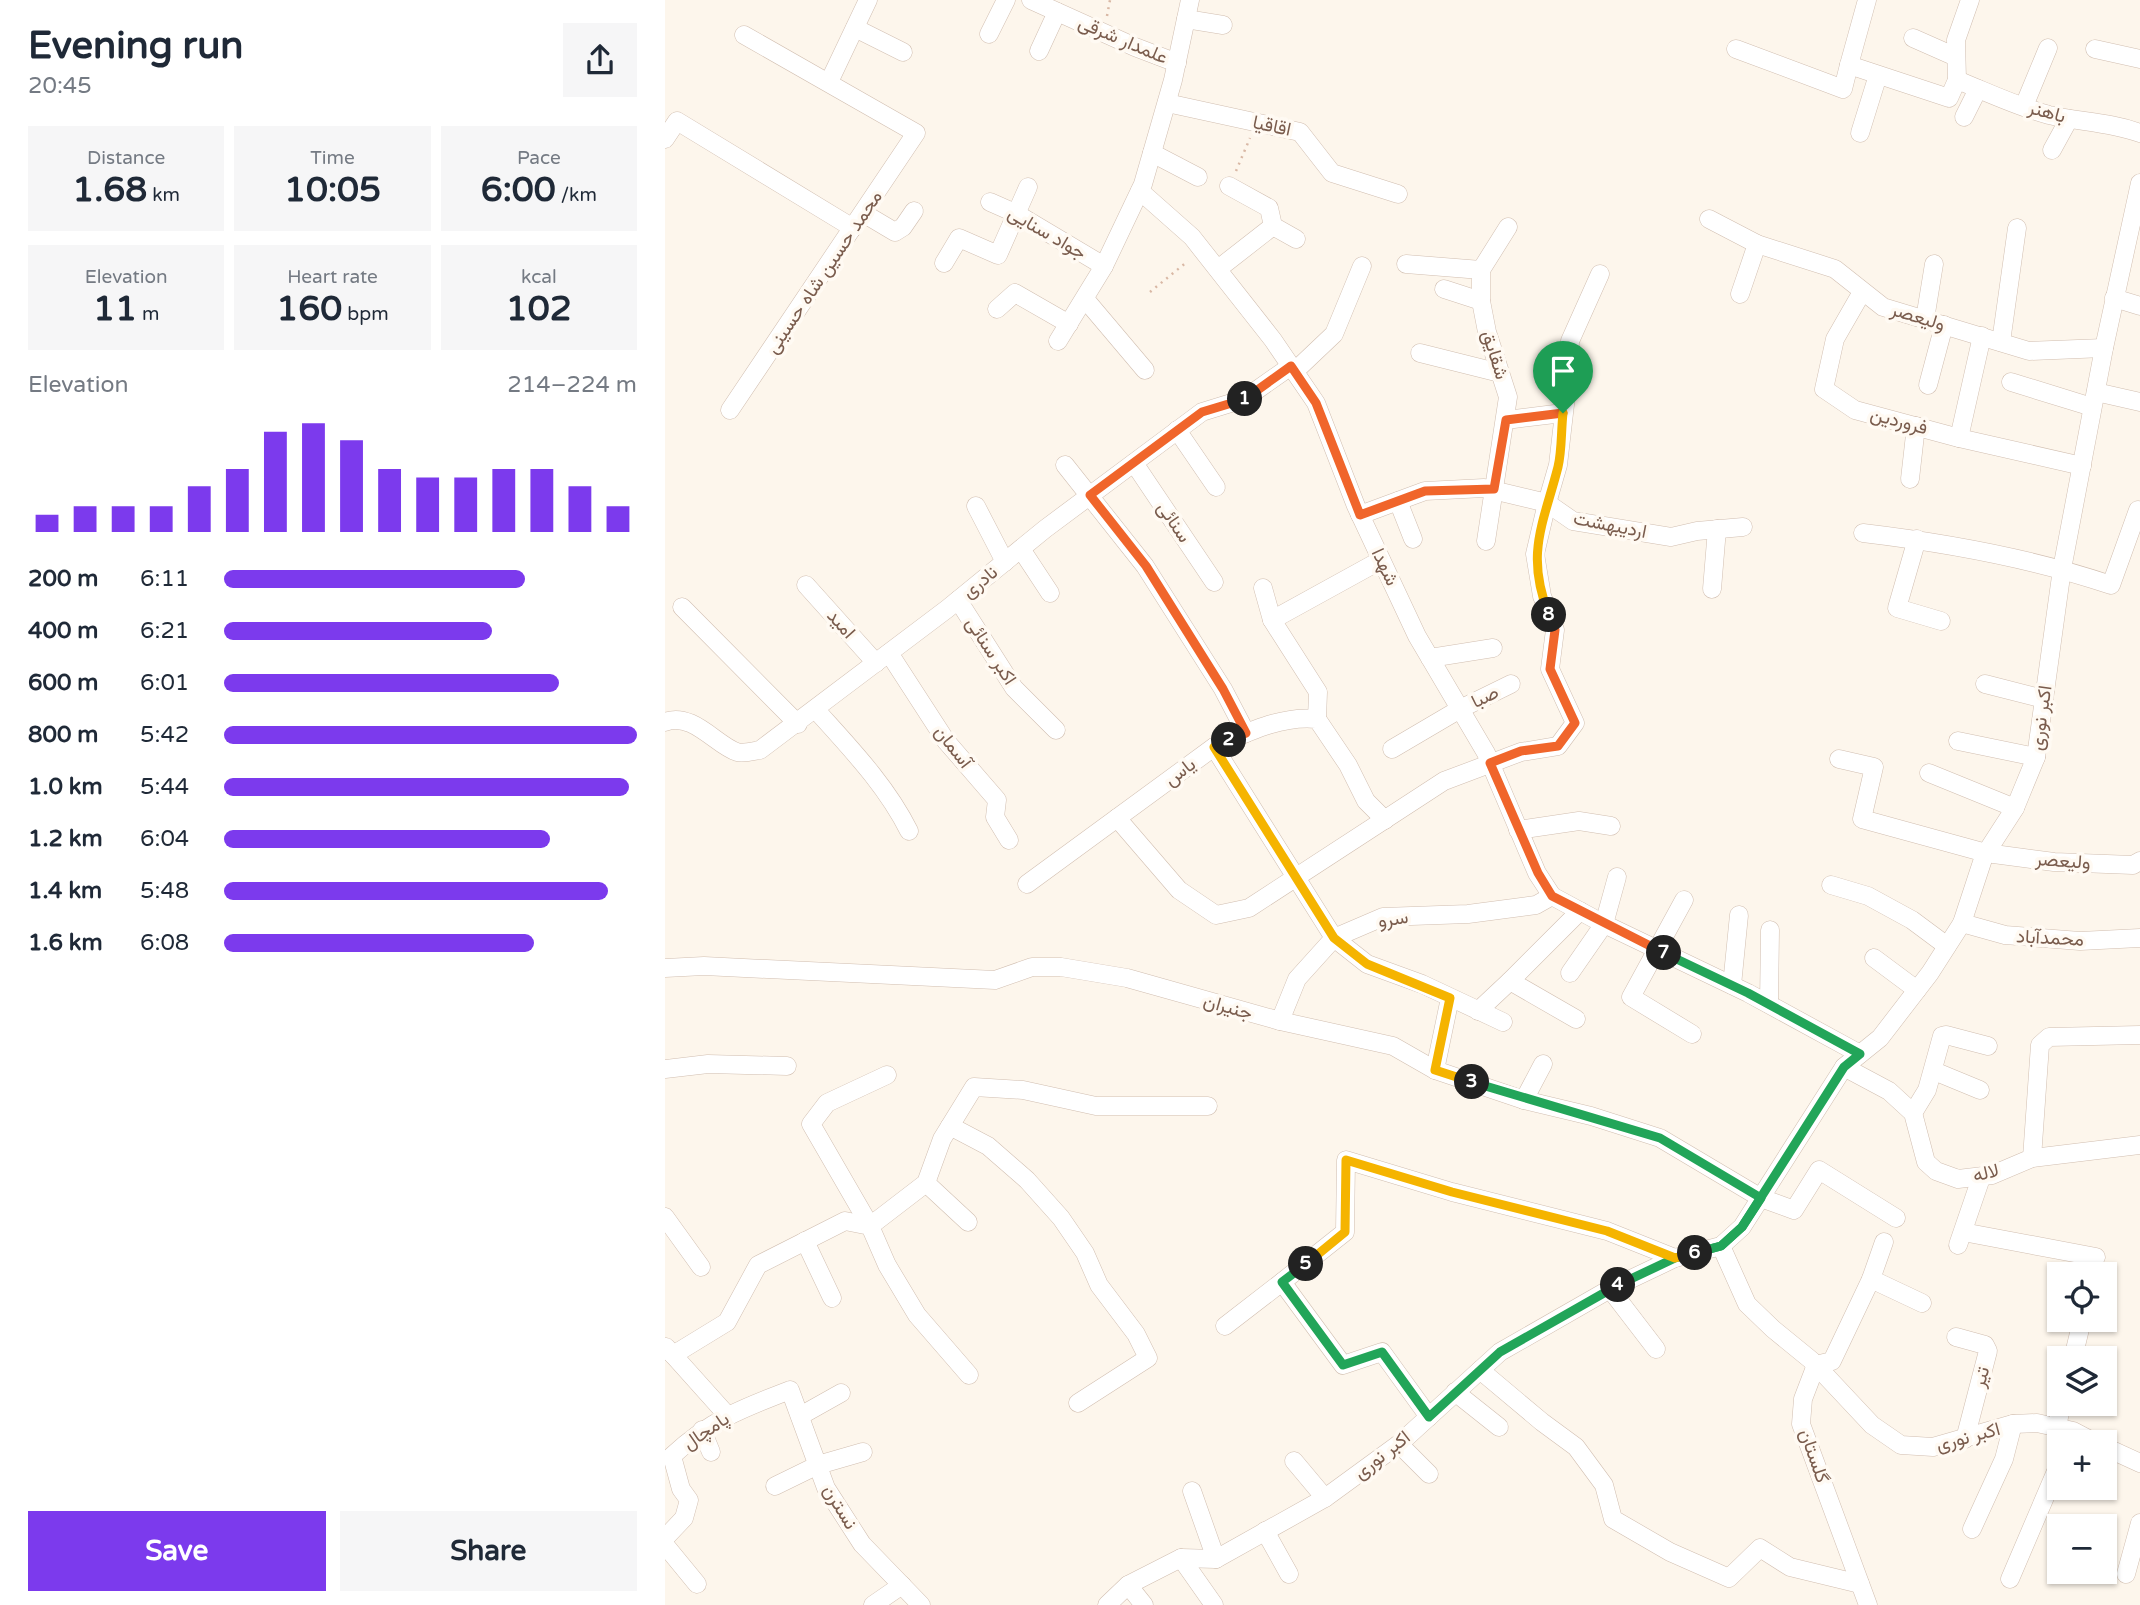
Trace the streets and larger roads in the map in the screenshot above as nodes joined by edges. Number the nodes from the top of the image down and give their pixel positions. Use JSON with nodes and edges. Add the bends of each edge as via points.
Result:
{"nodes":[{"id":1,"x":868,"y":0,"type":"edge"},
{"id":2,"x":1006,"y":0,"type":"edge"},
{"id":3,"x":1031,"y":0,"type":"edge"},
{"id":4,"x":1190,"y":0,"type":"edge"},
{"id":5,"x":1867,"y":0,"type":"edge"},
{"id":6,"x":1970,"y":0,"type":"edge"},
{"id":7,"x":1057,"y":12,"type":"junction"},
{"id":8,"x":1186,"y":19,"type":"junction"},
{"id":9,"x":1223,"y":25,"type":"dead end"},
{"id":10,"x":855,"y":28,"type":"junction"},
{"id":11,"x":989,"y":34,"type":"dead end"},
{"id":12,"x":744,"y":35,"type":"dead end"},
{"id":13,"x":1913,"y":38,"type":"dead end"},
{"id":14,"x":2048,"y":48,"type":"dead end"},
{"id":15,"x":1736,"y":49,"type":"dead end"},
{"id":16,"x":2095,"y":49,"type":"dead end"},
{"id":17,"x":1039,"y":51,"type":"dead end"},
{"id":18,"x":902,"y":52,"type":"dead end"},
{"id":19,"x":1957,"y":57,"type":"junction"},
{"id":20,"x":2140,"y":60,"type":"edge"},
{"id":21,"x":1177,"y":63,"type":"junction"},
{"id":22,"x":1849,"y":65,"type":"junction"},
{"id":23,"x":1878,"y":75,"type":"junction"},
{"id":24,"x":1957,"y":80,"type":"junction"},
{"id":25,"x":829,"y":82,"type":"junction"},
{"id":26,"x":1978,"y":89,"type":"junction"},
{"id":27,"x":1167,"y":103,"type":"junction"},
{"id":28,"x":2024,"y":106,"type":"junction"},
{"id":29,"x":1964,"y":117,"type":"dead end"},
{"id":30,"x":2069,"y":119,"type":"junction"},
{"id":31,"x":1860,"y":133,"type":"dead end"},
{"id":32,"x":2140,"y":133,"type":"edge"},
{"id":33,"x":665,"y":139,"type":"edge"},
{"id":34,"x":2052,"y":150,"type":"dead end"},
{"id":35,"x":1152,"y":153,"type":"junction"},
{"id":36,"x":1198,"y":177,"type":"dead end"},
{"id":37,"x":2140,"y":183,"type":"edge"},
{"id":38,"x":1229,"y":186,"type":"road end"},
{"id":39,"x":1028,"y":187,"type":"dead end"},
{"id":40,"x":1140,"y":191,"type":"junction"},
{"id":41,"x":1398,"y":194,"type":"dead end"},
{"id":42,"x":990,"y":202,"type":"dead end"},
{"id":43,"x":914,"y":211,"type":"dead end"},
{"id":44,"x":1015,"y":213,"type":"junction"},
{"id":45,"x":1709,"y":219,"type":"dead end"},
{"id":46,"x":858,"y":221,"type":"junction"},
{"id":47,"x":1272,"y":226,"type":"junction"},
{"id":48,"x":1508,"y":227,"type":"dead end"},
{"id":49,"x":2017,"y":228,"type":"dead end"},
{"id":50,"x":1296,"y":239,"type":"dead end"},
{"id":51,"x":1757,"y":244,"type":"junction"},
{"id":52,"x":944,"y":263,"type":"dead end"},
{"id":53,"x":1406,"y":264,"type":"dead end"},
{"id":54,"x":1934,"y":264,"type":"dead end"},
{"id":55,"x":1104,"y":265,"type":"junction"},
{"id":56,"x":1362,"y":266,"type":"dead end"},
{"id":57,"x":1218,"y":269,"type":"junction"},
{"id":58,"x":1481,"y":270,"type":"junction"},
{"id":59,"x":1600,"y":274,"type":"dead end"},
{"id":60,"x":1444,"y":289,"type":"dead end"},
{"id":61,"x":1863,"y":292,"type":"junction"},
{"id":62,"x":1740,"y":294,"type":"dead end"},
{"id":63,"x":1085,"y":299,"type":"junction"},
{"id":64,"x":2115,"y":299,"type":"junction"},
{"id":65,"x":1481,"y":301,"type":"junction"},
{"id":66,"x":2140,"y":306,"type":"edge"},
{"id":67,"x":997,"y":309,"type":"dead end"},
{"id":68,"x":1925,"y":319,"type":"junction"},
{"id":69,"x":1069,"y":324,"type":"junction"},
{"id":70,"x":1944,"y":325,"type":"junction"},
{"id":71,"x":1982,"y":336,"type":"junction"},
{"id":72,"x":1058,"y":341,"type":"dead end"},
{"id":73,"x":2001,"y":342,"type":"junction"},
{"id":74,"x":2104,"y":348,"type":"junction"},
{"id":75,"x":1420,"y":353,"type":"dead end"},
{"id":76,"x":1293,"y":369,"type":"junction"},
{"id":77,"x":1145,"y":370,"type":"dead end"},
{"id":78,"x":1500,"y":373,"type":"junction"},
{"id":79,"x":2011,"y":382,"type":"dead end"},
{"id":80,"x":1928,"y":385,"type":"dead end"},
{"id":81,"x":2094,"y":399,"type":"junction"},
{"id":82,"x":2140,"y":401,"type":"edge"},
{"id":83,"x":730,"y":410,"type":"dead end"},
{"id":84,"x":1563,"y":413,"type":"junction"},
{"id":85,"x":1506,"y":420,"type":"junction"},
{"id":86,"x":1916,"y":426,"type":"junction"},
{"id":87,"x":1177,"y":430,"type":"junction"},
{"id":88,"x":1959,"y":438,"type":"junction"},
{"id":89,"x":1134,"y":463,"type":"junction"},
{"id":90,"x":1065,"y":465,"type":"dead end"},
{"id":91,"x":2082,"y":466,"type":"junction"},
{"id":92,"x":1910,"y":479,"type":"dead end"},
{"id":93,"x":1216,"y":487,"type":"dead end"},
{"id":94,"x":1494,"y":489,"type":"junction"},
{"id":95,"x":1090,"y":495,"type":"junction"},
{"id":96,"x":1398,"y":501,"type":"junction"},
{"id":97,"x":1546,"y":503,"type":"junction"},
{"id":98,"x":975,"y":506,"type":"dead end"},
{"id":99,"x":2138,"y":510,"type":"dead end"},
{"id":100,"x":1360,"y":515,"type":"junction"},
{"id":101,"x":1743,"y":527,"type":"dead end"},
{"id":102,"x":1717,"y":529,"type":"junction"},
{"id":103,"x":1863,"y":533,"type":"dead end"},
{"id":104,"x":1413,"y":539,"type":"dead end"},
{"id":105,"x":1917,"y":539,"type":"junction"},
{"id":106,"x":1486,"y":541,"type":"dead end"},
{"id":107,"x":1021,"y":549,"type":"junction"},
{"id":108,"x":1381,"y":560,"type":"junction"},
{"id":109,"x":1005,"y":562,"type":"junction"},
{"id":110,"x":2062,"y":569,"type":"junction"},
{"id":111,"x":1214,"y":582,"type":"dead end"},
{"id":112,"x":806,"y":585,"type":"dead end"},
{"id":113,"x":1263,"y":588,"type":"dead end"},
{"id":114,"x":1712,"y":589,"type":"dead end"},
{"id":115,"x":1049,"y":593,"type":"dead end"},
{"id":116,"x":957,"y":600,"type":"junction"},
{"id":117,"x":682,"y":607,"type":"dead end"},
{"id":118,"x":1272,"y":620,"type":"junction"},
{"id":119,"x":1941,"y":621,"type":"dead end"},
{"id":120,"x":1493,"y":648,"type":"dead end"},
{"id":121,"x":883,"y":658,"type":"junction"},
{"id":122,"x":1430,"y":658,"type":"junction"},
{"id":123,"x":1511,"y":684,"type":"dead end"},
{"id":124,"x":1985,"y":684,"type":"dead end"},
{"id":125,"x":2043,"y":699,"type":"junction"},
{"id":126,"x":1460,"y":709,"type":"junction"},
{"id":127,"x":816,"y":710,"type":"junction"},
{"id":128,"x":1317,"y":719,"type":"junction"},
{"id":129,"x":665,"y":722,"type":"edge"},
{"id":130,"x":798,"y":724,"type":"junction"},
{"id":131,"x":1056,"y":730,"type":"dead end"},
{"id":132,"x":1246,"y":733,"type":"junction"},
{"id":133,"x":1958,"y":741,"type":"dead end"},
{"id":134,"x":1214,"y":747,"type":"junction"},
{"id":135,"x":1392,"y":749,"type":"dead end"},
{"id":136,"x":2036,"y":757,"type":"junction"},
{"id":137,"x":1839,"y":760,"type":"dead end"},
{"id":138,"x":1490,"y":763,"type":"junction"},
{"id":139,"x":1929,"y":773,"type":"dead end"},
{"id":140,"x":2015,"y":807,"type":"junction"},
{"id":141,"x":1117,"y":818,"type":"junction"},
{"id":142,"x":1385,"y":820,"type":"junction"},
{"id":143,"x":1611,"y":826,"type":"dead end"},
{"id":144,"x":1518,"y":830,"type":"junction"},
{"id":145,"x":909,"y":831,"type":"dead end"},
{"id":146,"x":1009,"y":841,"type":"dead end"},
{"id":147,"x":1986,"y":853,"type":"junction"},
{"id":148,"x":2140,"y":861,"type":"edge"},
{"id":149,"x":1296,"y":877,"type":"junction"},
{"id":150,"x":1617,"y":877,"type":"dead end"},
{"id":151,"x":1027,"y":884,"type":"dead end"},
{"id":152,"x":1831,"y":885,"type":"dead end"},
{"id":153,"x":1552,"y":896,"type":"junction"},
{"id":154,"x":1684,"y":900,"type":"dead end"},
{"id":155,"x":1580,"y":911,"type":"junction"},
{"id":156,"x":1739,"y":915,"type":"dead end"},
{"id":157,"x":1962,"y":923,"type":"junction"},
{"id":158,"x":1604,"y":924,"type":"junction"},
{"id":159,"x":1770,"y":930,"type":"dead end"},
{"id":160,"x":1334,"y":938,"type":"junction"},
{"id":161,"x":2140,"y":938,"type":"edge"},
{"id":162,"x":1947,"y":946,"type":"junction"},
{"id":163,"x":1658,"y":950,"type":"junction"},
{"id":164,"x":1874,"y":958,"type":"dead end"},
{"id":165,"x":665,"y":968,"type":"edge"},
{"id":166,"x":1570,"y":973,"type":"dead end"},
{"id":167,"x":1510,"y":981,"type":"junction"},
{"id":168,"x":1732,"y":985,"type":"junction"},
{"id":169,"x":1917,"y":990,"type":"junction"},
{"id":170,"x":1450,"y":998,"type":"junction"},
{"id":171,"x":1769,"y":1004,"type":"junction"},
{"id":172,"x":1478,"y":1011,"type":"junction"},
{"id":173,"x":1576,"y":1019,"type":"dead end"},
{"id":174,"x":1280,"y":1021,"type":"junction"},
{"id":175,"x":1503,"y":1022,"type":"dead end"},
{"id":176,"x":1692,"y":1034,"type":"dead end"},
{"id":177,"x":2140,"y":1035,"type":"edge"},
{"id":178,"x":1988,"y":1046,"type":"dead end"},
{"id":179,"x":1860,"y":1054,"type":"junction"},
{"id":180,"x":1543,"y":1064,"type":"dead end"},
{"id":181,"x":787,"y":1066,"type":"dead end"},
{"id":182,"x":1844,"y":1067,"type":"junction"},
{"id":183,"x":665,"y":1069,"type":"edge"},
{"id":184,"x":1435,"y":1070,"type":"junction"},
{"id":185,"x":1934,"y":1071,"type":"junction"},
{"id":186,"x":887,"y":1075,"type":"dead end"},
{"id":187,"x":1980,"y":1090,"type":"dead end"},
{"id":188,"x":1524,"y":1100,"type":"junction"},
{"id":189,"x":1208,"y":1107,"type":"dead end"},
{"id":190,"x":1913,"y":1113,"type":"junction"},
{"id":191,"x":950,"y":1126,"type":"junction"},
{"id":192,"x":2140,"y":1145,"type":"edge"},
{"id":193,"x":2032,"y":1158,"type":"junction"},
{"id":194,"x":1980,"y":1178,"type":"junction"},
{"id":195,"x":926,"y":1183,"type":"junction"},
{"id":196,"x":1761,"y":1198,"type":"junction"},
{"id":197,"x":665,"y":1217,"type":"edge"},
{"id":198,"x":1896,"y":1218,"type":"dead end"},
{"id":199,"x":968,"y":1222,"type":"dead end"},
{"id":200,"x":870,"y":1226,"type":"junction"},
{"id":201,"x":805,"y":1241,"type":"junction"},
{"id":202,"x":1884,"y":1242,"type":"dead end"},
{"id":203,"x":1721,"y":1246,"type":"junction"},
{"id":204,"x":2096,"y":1256,"type":"dead end"},
{"id":205,"x":1675,"y":1258,"type":"junction"},
{"id":206,"x":701,"y":1267,"type":"dead end"},
{"id":207,"x":1871,"y":1279,"type":"junction"},
{"id":208,"x":1282,"y":1282,"type":"junction"},
{"id":209,"x":1610,"y":1289,"type":"junction"},
{"id":210,"x":832,"y":1298,"type":"dead end"},
{"id":211,"x":1921,"y":1303,"type":"dead end"},
{"id":212,"x":1225,"y":1326,"type":"dead end"},
{"id":213,"x":1955,"y":1338,"type":"dead end"},
{"id":214,"x":1655,"y":1349,"type":"dead end"},
{"id":215,"x":669,"y":1351,"type":"edge"},
{"id":216,"x":1816,"y":1366,"type":"junction"},
{"id":217,"x":1480,"y":1370,"type":"junction"},
{"id":218,"x":968,"y":1375,"type":"dead end"},
{"id":219,"x":790,"y":1390,"type":"joint"},
{"id":220,"x":1454,"y":1392,"type":"junction"},
{"id":221,"x":841,"y":1393,"type":"dead end"},
{"id":222,"x":1078,"y":1403,"type":"dead end"},
{"id":223,"x":727,"y":1415,"type":"junction"},
{"id":224,"x":800,"y":1416,"type":"junction"},
{"id":225,"x":1429,"y":1417,"type":"junction"},
{"id":226,"x":2013,"y":1424,"type":"junction"},
{"id":227,"x":1499,"y":1427,"type":"dead end"},
{"id":228,"x":702,"y":1430,"type":"junction"},
{"id":229,"x":2057,"y":1430,"type":"edge"},
{"id":230,"x":1965,"y":1439,"type":"junction"},
{"id":231,"x":1399,"y":1444,"type":"junction"},
{"id":232,"x":711,"y":1452,"type":"dead end"},
{"id":233,"x":863,"y":1452,"type":"dead end"},
{"id":234,"x":2117,"y":1452,"type":"edge"},
{"id":235,"x":1294,"y":1461,"type":"dead end"},
{"id":236,"x":2140,"y":1463,"type":"edge"},
{"id":237,"x":818,"y":1465,"type":"junction"},
{"id":238,"x":1429,"y":1474,"type":"dead end"},
{"id":239,"x":775,"y":1486,"type":"dead end"},
{"id":240,"x":1192,"y":1492,"type":"dead end"},
{"id":241,"x":2047,"y":1492,"type":"edge"},
{"id":242,"x":1325,"y":1498,"type":"junction"},
{"id":243,"x":2140,"y":1523,"type":"edge"},
{"id":244,"x":1972,"y":1529,"type":"dead end"},
{"id":245,"x":1265,"y":1531,"type":"junction"},
{"id":246,"x":665,"y":1538,"type":"edge"},
{"id":247,"x":665,"y":1545,"type":"edge"},
{"id":248,"x":1181,"y":1558,"type":"junction"},
{"id":249,"x":1216,"y":1559,"type":"junction"},
{"id":250,"x":1289,"y":1574,"type":"dead end"},
{"id":251,"x":2126,"y":1574,"type":"dead end"},
{"id":252,"x":2010,"y":1579,"type":"dead end"},
{"id":253,"x":697,"y":1584,"type":"dead end"},
{"id":254,"x":1860,"y":1584,"type":"junction"},
{"id":255,"x":902,"y":1585,"type":"junction"},
{"id":256,"x":1128,"y":1585,"type":"junction"},
{"id":257,"x":873,"y":1605,"type":"edge"},
{"id":258,"x":921,"y":1605,"type":"edge"},
{"id":259,"x":1107,"y":1605,"type":"edge"},
{"id":260,"x":1144,"y":1605,"type":"edge"},
{"id":261,"x":1214,"y":1605,"type":"edge"},
{"id":262,"x":1868,"y":1605,"type":"edge"}],
"edges":[{"from":1,"to":10,"type":"street"},
{"from":2,"to":11,"type":"street"},
{"from":3,"to":7,"type":"street","name":"علمدار شرقی"},
{"from":4,"to":8,"type":"street"},
{"from":5,"to":22,"type":"street"},
{"from":6,"to":19,"type":"street","via":[[1956,40]]},
{"from":7,"to":17,"type":"street"},
{"from":7,"to":21,"type":"street","name":"علمدار شرقی"},
{"from":8,"to":9,"type":"street"},
{"from":8,"to":21,"type":"street"},
{"from":10,"to":18,"type":"street"},
{"from":10,"to":25,"type":"street"},
{"from":12,"to":25,"type":"street"},
{"from":13,"to":19,"type":"street"},
{"from":14,"to":28,"type":"street"},
{"from":15,"to":22,"type":"street","via":[[1843,89]]},
{"from":16,"to":20,"type":"street"},
{"from":19,"to":24,"type":"street"},
{"from":21,"to":27,"type":"street"},
{"from":22,"to":23,"type":"street"},
{"from":23,"to":24,"type":"street","via":[[1949,98]]},
{"from":23,"to":31,"type":"street"},
{"from":24,"to":26,"type":"street","name":"باهنر"},
{"from":25,"to":46,"type":"street","name":"محمد حسین شاه حسینی","via":[[916,133]]},
{"from":26,"to":28,"type":"street","name":"باهنر"},
{"from":26,"to":29,"type":"street"},
{"from":27,"to":35,"type":"street"},
{"from":27,"to":41,"type":"street","name":"اقاقیا","via":[[1300,132],[1332,173]]},
{"from":28,"to":30,"type":"street","name":"باهنر"},
{"from":30,"to":32,"type":"street","name":"باهنر","via":[[2115,124]]},
{"from":30,"to":34,"type":"street"},
{"from":33,"to":46,"type":"street","via":[[677,121]]},
{"from":35,"to":36,"type":"street"},
{"from":35,"to":40,"type":"street"},
{"from":37,"to":64,"type":"street","name":"اکبر نوری"},
{"from":38,"to":47,"type":"street","via":[[1269,208]]},
{"from":39,"to":44,"type":"street"},
{"from":40,"to":55,"type":"street"},
{"from":40,"to":57,"type":"street","name":"شهدا","via":[[1192,237]]},
{"from":42,"to":44,"type":"street","name":"جواد سنایی"},
{"from":43,"to":46,"type":"street","via":[[895,232]]},
{"from":44,"to":52,"type":"street","via":[[998,255],[959,238]]},
{"from":44,"to":55,"type":"street","name":"جواد سنایی"},
{"from":45,"to":51,"type":"street","name":"ولیعصر"},
{"from":46,"to":83,"type":"street","name":"محمد حسین شاه حسینی"},
{"from":47,"to":50,"type":"street"},
{"from":47,"to":57,"type":"street"},
{"from":48,"to":58,"type":"street"},
{"from":49,"to":73,"type":"street"},
{"from":51,"to":61,"type":"street","name":"ولیعصر","via":[[1835,269]]},
{"from":51,"to":62,"type":"street"},
{"from":53,"to":58,"type":"street"},
{"from":54,"to":68,"type":"street"},
{"from":55,"to":63,"type":"street"},
{"from":56,"to":76,"type":"street","name":"نادری","via":[[1334,334]]},
{"from":57,"to":76,"type":"street","name":"شهدا"},
{"from":58,"to":65,"type":"street","name":"شقایق"},
{"from":59,"to":84,"type":"street","via":[[1570,341]]},
{"from":60,"to":65,"type":"street"},
{"from":61,"to":68,"type":"street","name":"ولیعصر","via":[[1883,307]]},
{"from":61,"to":86,"type":"street","name":"فروردین","via":[[1835,339],[1824,388],[1855,410]]},
{"from":63,"to":69,"type":"street"},
{"from":63,"to":77,"type":"street"},
{"from":64,"to":66,"type":"street"},
{"from":64,"to":74,"type":"street","name":"اکبر نوری"},
{"from":65,"to":78,"type":"street","name":"شقایق"},
{"from":67,"to":69,"type":"street","via":[[1015,293]]},
{"from":68,"to":70,"type":"street","name":"ولیعصر"},
{"from":69,"to":72,"type":"street"},
{"from":70,"to":71,"type":"street","name":"ولیعصر"},
{"from":70,"to":80,"type":"street"},
{"from":71,"to":73,"type":"street","name":"ولیعصر"},
{"from":71,"to":88,"type":"street"},
{"from":73,"to":74,"type":"street","name":"ولیعصر","via":[[2029,351]]},
{"from":74,"to":81,"type":"street","name":"اکبر نوری"},
{"from":75,"to":78,"type":"street"},
{"from":76,"to":87,"type":"street","name":"نادری","via":[[1244,399],[1202,412]]},
{"from":76,"to":100,"type":"street","name":"شهدا","via":[[1316,403]]},
{"from":78,"to":85,"type":"street","name":"شقایق","via":[[1508,397]]},
{"from":79,"to":81,"type":"street"},
{"from":81,"to":82,"type":"street"},
{"from":81,"to":91,"type":"street","name":"اکبر نوری"},
{"from":84,"to":85,"type":"street"},
{"from":84,"to":97,"type":"street","via":[[1559,465]]},
{"from":85,"to":94,"type":"street","name":"شقایق"},
{"from":86,"to":88,"type":"street","name":"فروردین"},
{"from":86,"to":92,"type":"street"},
{"from":87,"to":89,"type":"street","name":"نادری"},
{"from":87,"to":93,"type":"street"},
{"from":88,"to":91,"type":"street","name":"فروردین"},
{"from":89,"to":95,"type":"street","name":"نادری"},
{"from":89,"to":111,"type":"street","name":"سنائی"},
{"from":90,"to":95,"type":"street"},
{"from":91,"to":110,"type":"street","name":"اکبر نوری"},
{"from":94,"to":96,"type":"street","name":"اردیبهشت","via":[[1425,491]]},
{"from":94,"to":97,"type":"street","name":"اردیبهشت"},
{"from":94,"to":106,"type":"street","name":"شقایق"},
{"from":95,"to":107,"type":"street","name":"نادری"},
{"from":95,"to":132,"type":"street","via":[[1146,566]]},
{"from":96,"to":100,"type":"street","name":"اردیبهشت"},
{"from":96,"to":104,"type":"street"},
{"from":97,"to":102,"type":"street","name":"اردیبهشت","via":[[1573,521],[1671,537]]},
{"from":97,"to":138,"type":"street","via":[[1535,554],[1542,596],[1555,630],[1550,669],[1575,723],[1558,746],[1521,751]]},
{"from":98,"to":109,"type":"street"},
{"from":99,"to":110,"type":"street","via":[[2111,585]]},
{"from":100,"to":108,"type":"street","name":"شهدا"},
{"from":101,"to":102,"type":"street","name":"اردیبهشت"},
{"from":102,"to":114,"type":"street"},
{"from":103,"to":105,"type":"street"},
{"from":105,"to":110,"type":"street"},
{"from":105,"to":119,"type":"street","via":[[1897,608]]},
{"from":107,"to":109,"type":"street","name":"نادری"},
{"from":107,"to":115,"type":"street"},
{"from":108,"to":118,"type":"street"},
{"from":108,"to":122,"type":"street","name":"شهدا"},
{"from":109,"to":116,"type":"street","name":"نادری"},
{"from":110,"to":125,"type":"street","name":"اکبر نوری"},
{"from":112,"to":121,"type":"street","name":"امید"},
{"from":113,"to":118,"type":"street"},
{"from":116,"to":121,"type":"street","name":"نادری"},
{"from":116,"to":131,"type":"street","name":"اکبر سنائی","via":[[1014,688]]},
{"from":117,"to":130,"type":"street"},
{"from":118,"to":128,"type":"street","via":[[1318,692]]},
{"from":120,"to":122,"type":"street"},
{"from":121,"to":127,"type":"street","name":"نادری"},
{"from":121,"to":146,"type":"street","name":"آسمان","via":[[997,800],[995,817]]},
{"from":122,"to":126,"type":"street","name":"شهدا"},
{"from":123,"to":126,"type":"street","name":"صبا"},
{"from":124,"to":125,"type":"street"},
{"from":125,"to":136,"type":"street","name":"اکبر نوری"},
{"from":126,"to":135,"type":"street","name":"صبا"},
{"from":126,"to":138,"type":"street","name":"شهدا"},
{"from":127,"to":130,"type":"street","name":"نادری"},
{"from":127,"to":145,"type":"street","via":[[865,765],[900,811]]},
{"from":128,"to":132,"type":"street","name":"یاس","via":[[1300,717]]},
{"from":128,"to":142,"type":"street","via":[[1366,801]]},
{"from":129,"to":130,"type":"street","name":"نادری","via":[[696,725],[738,752],[760,750]]},
{"from":132,"to":134,"type":"street","name":"یاس"},
{"from":133,"to":136,"type":"street"},
{"from":134,"to":141,"type":"street","name":"یاس"},
{"from":134,"to":149,"type":"street"},
{"from":136,"to":140,"type":"street","name":"اکبر نوری"},
{"from":137,"to":147,"type":"street","name":"ولیعصر","via":[[1874,767],[1861,819]]},
{"from":138,"to":142,"type":"street","via":[[1444,781]]},
{"from":138,"to":144,"type":"street","name":"شهدا"},
{"from":139,"to":140,"type":"street"},
{"from":140,"to":147,"type":"street","name":"اکبر نوری"},
{"from":141,"to":149,"type":"street","via":[[1179,890],[1216,915],[1249,908]]},
{"from":141,"to":151,"type":"street","name":"یاس"},
{"from":142,"to":149,"type":"street"},
{"from":143,"to":144,"type":"street","via":[[1579,821]]},
{"from":144,"to":153,"type":"street","name":"شهدا"},
{"from":147,"to":148,"type":"street","name":"ولیعصر","via":[[2054,862],[2133,865]]},
{"from":147,"to":157,"type":"street","name":"اکبر نوری"},
{"from":149,"to":160,"type":"street"},
{"from":150,"to":158,"type":"street"},
{"from":152,"to":162,"type":"street","via":[[1868,896]]},
{"from":153,"to":155,"type":"street"},
{"from":153,"to":160,"type":"street","name":"سرو","via":[[1536,905],[1468,914],[1383,917]]},
{"from":154,"to":163,"type":"street"},
{"from":155,"to":158,"type":"street"},
{"from":155,"to":167,"type":"street"},
{"from":156,"to":168,"type":"street"},
{"from":157,"to":161,"type":"street","name":"محمدآباد","via":[[2005,935],[2080,941]]},
{"from":157,"to":162,"type":"street","name":"اکبر نوری"},
{"from":158,"to":163,"type":"street"},
{"from":158,"to":166,"type":"street"},
{"from":159,"to":171,"type":"street"},
{"from":160,"to":170,"type":"street","via":[[1367,964]]},
{"from":160,"to":174,"type":"street","name":"سرو","via":[[1297,979]]},
{"from":162,"to":169,"type":"street","name":"اکبر نوری"},
{"from":163,"to":168,"type":"street"},
{"from":163,"to":176,"type":"street","via":[[1631,997]]},
{"from":164,"to":169,"type":"street"},
{"from":165,"to":174,"type":"street","name":"جنیران","via":[[995,980],[1032,967],[1061,967],[1127,978]]},
{"from":167,"to":172,"type":"street"},
{"from":167,"to":173,"type":"street"},
{"from":168,"to":171,"type":"street"},
{"from":169,"to":179,"type":"street","name":"اکبر نوری","via":[[1879,1038]]},
{"from":170,"to":172,"type":"street"},
{"from":170,"to":184,"type":"street"},
{"from":171,"to":179,"type":"street"},
{"from":172,"to":175,"type":"street"},
{"from":174,"to":184,"type":"street","name":"جنیران","via":[[1393,1046]]},
{"from":177,"to":193,"type":"street","via":[[2049,1037],[2043,1041]]},
{"from":178,"to":185,"type":"street","via":[[1942,1036]]},
{"from":179,"to":182,"type":"street","name":"اکبر نوری"},
{"from":180,"to":188,"type":"street"},
{"from":181,"to":183,"type":"street","via":[[708,1064]]},
{"from":182,"to":190,"type":"street","via":[[1889,1091]]},
{"from":182,"to":196,"type":"street","name":"اکبر نوری"},
{"from":184,"to":188,"type":"street","name":"جنیران"},
{"from":185,"to":187,"type":"street"},
{"from":185,"to":190,"type":"street"},
{"from":186,"to":200,"type":"street","via":[[827,1103],[811,1124]]},
{"from":188,"to":196,"type":"street","name":"جنیران","via":[[1660,1138]]},
{"from":189,"to":191,"type":"street","via":[[1096,1106],[1023,1090],[974,1087]]},
{"from":190,"to":194,"type":"street","name":"لاله","via":[[1926,1162],[1958,1179]]},
{"from":191,"to":195,"type":"street"},
{"from":191,"to":222,"type":"street","via":[[988,1146],[1061,1218],[1148,1357]]},
{"from":192,"to":193,"type":"street","name":"لاله"},
{"from":193,"to":194,"type":"street","name":"لاله"},
{"from":194,"to":204,"type":"street","via":[[1961,1239]]},
{"from":195,"to":199,"type":"street"},
{"from":195,"to":200,"type":"street"},
{"from":196,"to":198,"type":"street","name":"جنیران","via":[[1794,1210],[1819,1170]]},
{"from":196,"to":203,"type":"street","name":"اکبر نوری","via":[[1742,1227]]},
{"from":197,"to":206,"type":"street"},
{"from":200,"to":201,"type":"street","via":[[845,1222]]},
{"from":200,"to":218,"type":"street","via":[[887,1265],[918,1315]]},
{"from":201,"to":210,"type":"street"},
{"from":201,"to":215,"type":"street","via":[[758,1265],[727,1322]]},
{"from":202,"to":207,"type":"street","name":"گلستان"},
{"from":203,"to":205,"type":"street","name":"اکبر نوری"},
{"from":203,"to":216,"type":"street","name":"اکبر نوری","via":[[1747,1304]]},
{"from":205,"to":208,"type":"street","via":[[1607,1231],[1346,1160],[1345,1232]]},
{"from":205,"to":209,"type":"street","name":"اکبر نوری"},
{"from":207,"to":211,"type":"street"},
{"from":207,"to":216,"type":"street","name":"گلستان","via":[[1832,1361]]},
{"from":208,"to":212,"type":"street"},
{"from":208,"to":225,"type":"street","via":[[1343,1365],[1382,1352]]},
{"from":209,"to":214,"type":"street"},
{"from":209,"to":217,"type":"street","name":"اکبر نوری","via":[[1500,1352]]},
{"from":213,"to":230,"type":"street","name":"تیر","via":[[1985,1345],[1988,1351]]},
{"from":215,"to":223,"type":"street"},
{"from":216,"to":230,"type":"street","name":"اکبر نوری","via":[[1865,1419],[1901,1445],[1933,1447]]},
{"from":216,"to":254,"type":"street","name":"گلستان","via":[[1803,1399],[1801,1424]]},
{"from":217,"to":220,"type":"street","name":"اکبر نوری"},
{"from":217,"to":254,"type":"street","via":[[1576,1447],[1604,1485],[1613,1519],[1670,1552],[1729,1578],[1760,1548],[1790,1566]]},
{"from":219,"to":223,"type":"street","name":"پامچال"},
{"from":219,"to":224,"type":"street","name":"نسترن"},
{"from":220,"to":225,"type":"street","name":"اکبر نوری"},
{"from":220,"to":227,"type":"street"},
{"from":221,"to":224,"type":"street"},
{"from":223,"to":228,"type":"street","name":"پامچال"},
{"from":224,"to":237,"type":"street","name":"نسترن"},
{"from":225,"to":231,"type":"street","name":"اکبر نوری"},
{"from":226,"to":229,"type":"street","name":"اکبر نوری","via":[[2037,1423]]},
{"from":226,"to":230,"type":"street","name":"اکبر نوری"},
{"from":226,"to":244,"type":"street","via":[[2004,1459]]},
{"from":228,"to":232,"type":"street"},
{"from":228,"to":246,"type":"street","name":"پامچال","via":[[672,1456],[689,1500],[684,1518]]},
{"from":231,"to":238,"type":"street"},
{"from":231,"to":242,"type":"street","name":"اکبر نوری"},
{"from":233,"to":237,"type":"street"},
{"from":234,"to":236,"type":"street"},
{"from":235,"to":242,"type":"street"},
{"from":237,"to":239,"type":"street"},
{"from":237,"to":255,"type":"street","name":"نسترن","via":[[826,1488],[862,1544]]},
{"from":240,"to":249,"type":"street"},
{"from":241,"to":252,"type":"street"},
{"from":242,"to":245,"type":"street","name":"اکبر نوری"},
{"from":243,"to":251,"type":"street"},
{"from":245,"to":249,"type":"street","name":"اکبر نوری"},
{"from":245,"to":250,"type":"street"},
{"from":247,"to":253,"type":"street"},
{"from":248,"to":249,"type":"street"},
{"from":248,"to":256,"type":"street"},
{"from":248,"to":261,"type":"street"},
{"from":254,"to":262,"type":"street","name":"گلستان"},
{"from":255,"to":257,"type":"street"},
{"from":255,"to":258,"type":"street","name":"نسترن"},
{"from":256,"to":259,"type":"street"},
{"from":256,"to":260,"type":"street"}]}
